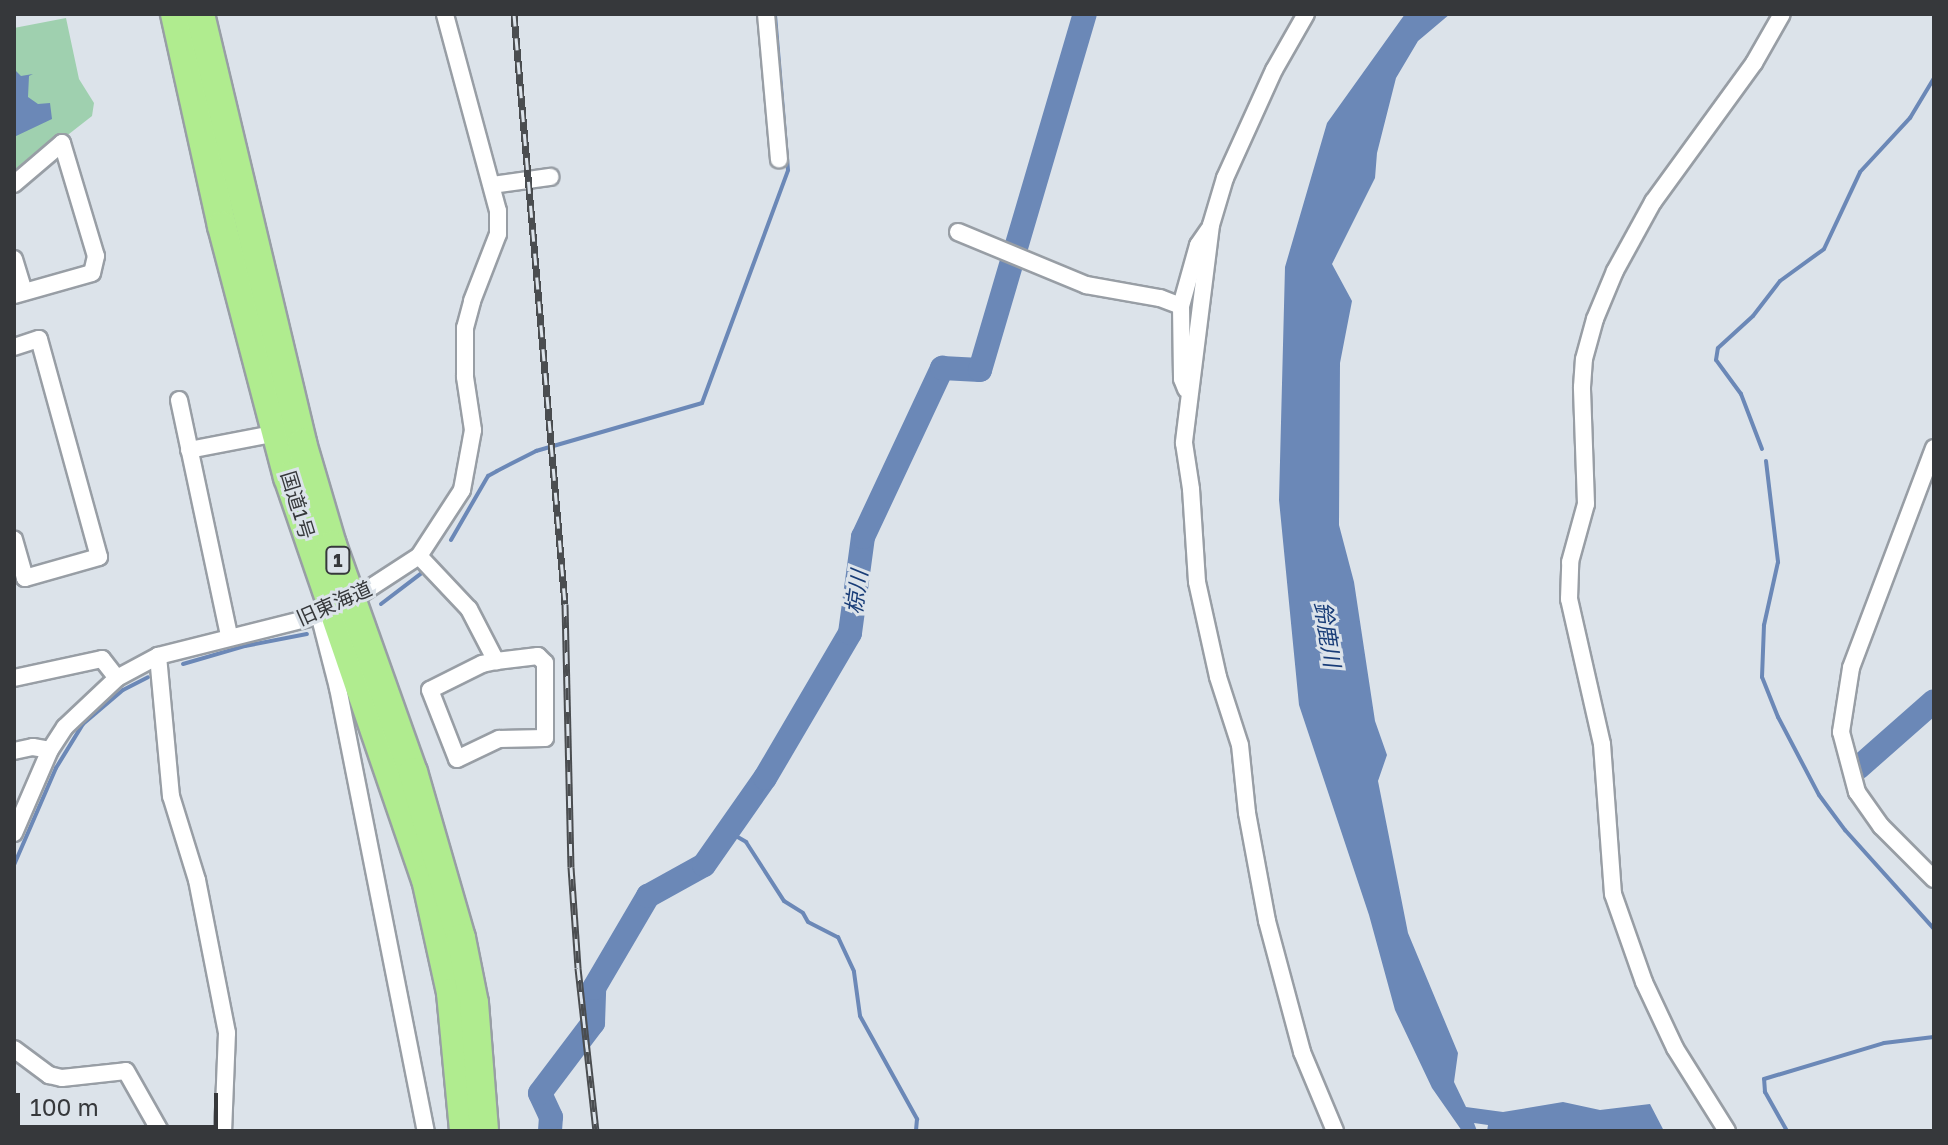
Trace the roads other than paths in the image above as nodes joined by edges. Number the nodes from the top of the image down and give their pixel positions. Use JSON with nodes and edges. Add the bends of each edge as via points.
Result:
{"nodes":[{"id":1,"x":175,"y":14,"type":"edge"},
{"id":2,"x":200,"y":14,"type":"edge"},
{"id":3,"x":445,"y":14,"type":"edge"},
{"id":4,"x":766,"y":14,"type":"edge"},
{"id":5,"x":1306,"y":14,"type":"edge"},
{"id":6,"x":1782,"y":14,"type":"edge"},
{"id":7,"x":779,"y":159,"type":"dead end"},
{"id":8,"x":550,"y":177,"type":"dead end"},
{"id":9,"x":14,"y":184,"type":"edge"},
{"id":10,"x":492,"y":185,"type":"junction"},
{"id":11,"x":1211,"y":225,"type":"junction"},
{"id":12,"x":961,"y":233,"type":"dead end"},
{"id":13,"x":14,"y":259,"type":"edge"},
{"id":14,"x":19,"y":294,"type":"edge"},
{"id":15,"x":1181,"y":306,"type":"junction"},
{"id":16,"x":14,"y":347,"type":"edge"},
{"id":17,"x":1190,"y":398,"type":"junction"},
{"id":18,"x":179,"y":400,"type":"dead end"},
{"id":19,"x":277,"y":433,"type":"junction"},
{"id":20,"x":1934,"y":448,"type":"edge"},
{"id":21,"x":189,"y":450,"type":"junction"},
{"id":22,"x":14,"y":540,"type":"edge"},
{"id":23,"x":419,"y":556,"type":"junction"},
{"id":24,"x":334,"y":606,"type":"junction"},
{"id":25,"x":229,"y":636,"type":"junction"},
{"id":26,"x":158,"y":656,"type":"junction"},
{"id":27,"x":496,"y":661,"type":"junction"},
{"id":28,"x":14,"y":678,"type":"edge"},
{"id":29,"x":117,"y":678,"type":"junction"},
{"id":30,"x":50,"y":750,"type":"junction"},
{"id":31,"x":14,"y":751,"type":"edge"},
{"id":32,"x":16,"y":823,"type":"edge"},
{"id":33,"x":1934,"y":879,"type":"edge"},
{"id":34,"x":14,"y":1049,"type":"edge"},
{"id":35,"x":471,"y":1129,"type":"edge"},
{"id":36,"x":160,"y":1131,"type":"edge"},
{"id":37,"x":223,"y":1131,"type":"edge"},
{"id":38,"x":426,"y":1131,"type":"edge"},
{"id":39,"x":1335,"y":1131,"type":"edge"},
{"id":40,"x":1727,"y":1131,"type":"edge"}],
"edges":[{"from":1,"to":19,"type":"highway","name":"国道1号","number":"1","via":[[222,226]]},
{"from":2,"to":24,"type":"highway","name":"国道1号","number":"1","via":[[302,443],[332,545]]},
{"from":3,"to":10,"type":"street","name":"旧東海道"},
{"from":4,"to":7,"type":"street"},
{"from":5,"to":11,"type":"street","via":[[1237,151]]},
{"from":6,"to":40,"type":"street","via":[[1754,63],[1653,202],[1595,319],[1582,387],[1586,504],[1570,562],[1569,599],[1602,744],[1613,894],[1644,982],[1675,1048]]},
{"from":8,"to":10,"type":"street"},
{"from":9,"to":14,"type":"street","via":[[62,143],[96,256],[92,273]]},
{"from":10,"to":23,"type":"street","name":"旧東海道","via":[[498,234],[465,328],[473,430],[470,462],[462,490]]},
{"from":11,"to":15,"type":"street","via":[[1198,245]]},
{"from":11,"to":17,"type":"street"},
{"from":12,"to":15,"type":"street","via":[[1086,285]]},
{"from":13,"to":14,"type":"street"},
{"from":15,"to":17,"type":"street","via":[[1182,379]]},
{"from":16,"to":22,"type":"street","via":[[39,339],[99,557],[25,578]]},
{"from":17,"to":39,"type":"street","via":[[1184,443],[1206,628],[1240,745],[1247,813],[1282,986]]},
{"from":18,"to":21,"type":"street"},
{"from":19,"to":21,"type":"street"},
{"from":19,"to":24,"type":"highway","name":"国道1号","number":"1"},
{"from":20,"to":33,"type":"street","via":[[1851,668],[1841,732],[1857,792],[1881,826]]},
{"from":21,"to":25,"type":"street"},
{"from":23,"to":24,"type":"street","name":"旧東海道"},
{"from":23,"to":27,"type":"street","via":[[469,609]]},
{"from":24,"to":25,"type":"street","name":"旧東海道"},
{"from":24,"to":35,"type":"highway","name":"国道1号","number":"1","via":[[426,879],[453,1005]]},
{"from":24,"to":35,"type":"highway","name":"国道1号","number":"1","via":[[413,772],[461,938],[474,1003],[483,1101]]},
{"from":24,"to":38,"type":"street","via":[[338,688]]},
{"from":25,"to":26,"type":"street","name":"旧東海道"},
{"from":26,"to":29,"type":"street","name":"旧東海道"},
{"from":26,"to":37,"type":"street","via":[[171,796],[197,880],[227,1033]]},
{"from":27,"to":27,"type":"street","via":[[430,690],[457,759],[499,739],[545,738],[545,663],[538,656]]},
{"from":28,"to":29,"type":"street","via":[[102,659]]},
{"from":29,"to":30,"type":"street","name":"旧東海道","via":[[77,713]]},
{"from":30,"to":31,"type":"street"},
{"from":30,"to":32,"type":"street","name":"旧東海道"},
{"from":34,"to":36,"type":"street","via":[[49,1075],[62,1078],[126,1071]]}]}
